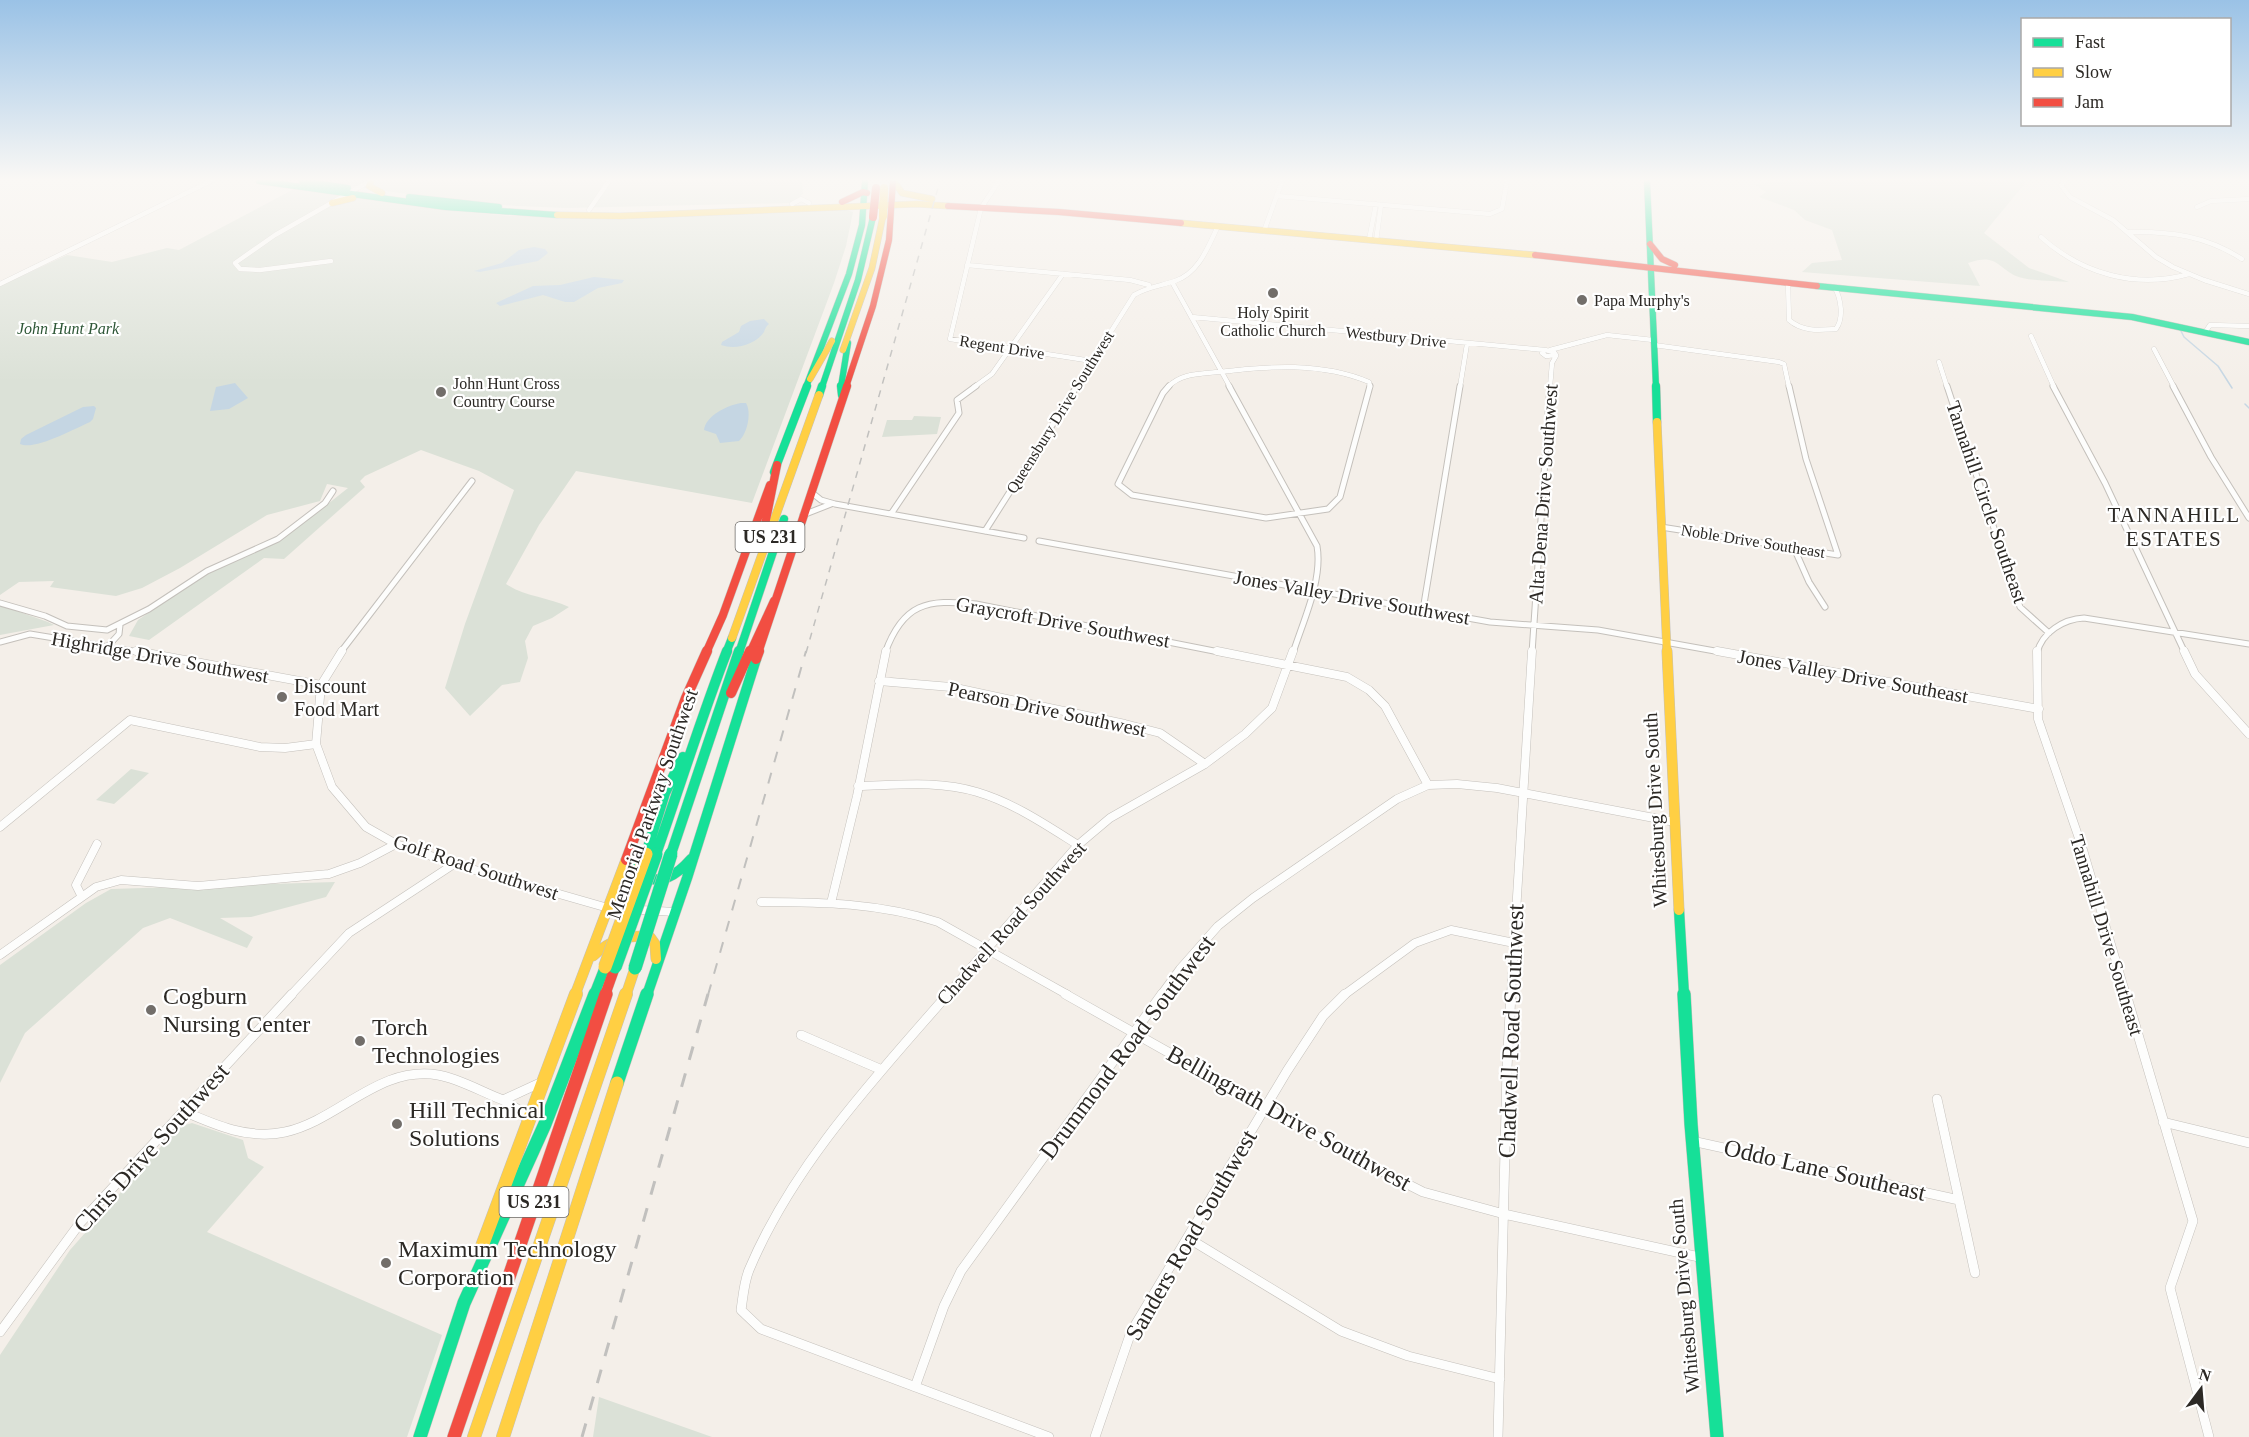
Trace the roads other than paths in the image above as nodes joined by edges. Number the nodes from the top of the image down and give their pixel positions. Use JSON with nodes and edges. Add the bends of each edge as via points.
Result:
{"nodes":[{"id":1,"x":74,"y":248,"type":"edge"},
{"id":2,"x":255,"y":248,"type":"edge"},
{"id":3,"x":859,"y":248,"type":"edge"},
{"id":4,"x":874,"y":248,"type":"edge"},
{"id":5,"x":882,"y":248,"type":"edge"},
{"id":6,"x":971,"y":248,"type":"edge"},
{"id":7,"x":1206,"y":248,"type":"edge"},
{"id":8,"x":1450,"y":248,"type":"edge"},
{"id":9,"x":1650,"y":248,"type":"edge"},
{"id":10,"x":1654,"y":248,"type":"edge"},
{"id":11,"x":2054,"y":248,"type":"edge"},
{"id":12,"x":2148,"y":248,"type":"edge"},
{"id":13,"x":2225,"y":248,"type":"edge"},
{"id":14,"x":2242,"y":259,"type":"dead end"},
{"id":15,"x":331,"y":261,"type":"dead end"},
{"id":16,"x":967,"y":265,"type":"junction"},
{"id":17,"x":1651,"y":270,"type":"junction"},
{"id":18,"x":1692,"y":271,"type":"junction"},
{"id":19,"x":1063,"y":274,"type":"junction"},
{"id":20,"x":2188,"y":274,"type":"junction"},
{"id":21,"x":1130,"y":280,"type":"junction"},
{"id":22,"x":1172,"y":282,"type":"junction"},
{"id":23,"x":1163,"y":283,"type":"junction"},
{"id":24,"x":1788,"y":283,"type":"junction"},
{"id":25,"x":0,"y":284,"type":"edge"},
{"id":26,"x":1149,"y":285,"type":"junction"},
{"id":27,"x":1835,"y":288,"type":"junction"},
{"id":28,"x":1137,"y":293,"type":"junction"},
{"id":29,"x":2249,"y":294,"type":"edge"},
{"id":30,"x":1192,"y":317,"type":"junction"},
{"id":31,"x":847,"y":324,"type":"junction"},
{"id":32,"x":2249,"y":326,"type":"edge"},
{"id":33,"x":2206,"y":332,"type":"junction"},
{"id":34,"x":2031,"y":336,"type":"dead end"},
{"id":35,"x":1654,"y":342,"type":"junction"},
{"id":36,"x":2249,"y":342,"type":"edge"},
{"id":37,"x":1467,"y":344,"type":"junction"},
{"id":38,"x":1012,"y":348,"type":"junction"},
{"id":39,"x":1565,"y":348,"type":"junction"},
{"id":40,"x":2154,"y":350,"type":"dead end"},
{"id":41,"x":1546,"y":353,"type":"junction"},
{"id":42,"x":1556,"y":355,"type":"junction"},
{"id":43,"x":1092,"y":361,"type":"junction"},
{"id":44,"x":1939,"y":362,"type":"dead end"},
{"id":45,"x":1552,"y":363,"type":"junction"},
{"id":46,"x":1222,"y":371,"type":"junction"},
{"id":47,"x":810,"y":379,"type":"junction"},
{"id":48,"x":842,"y":395,"type":"junction"},
{"id":49,"x":777,"y":465,"type":"junction"},
{"id":50,"x":472,"y":481,"type":"dead end"},
{"id":51,"x":333,"y":491,"type":"dead end"},
{"id":52,"x":811,"y":492,"type":"junction"},
{"id":53,"x":835,"y":504,"type":"junction"},
{"id":54,"x":891,"y":514,"type":"junction"},
{"id":55,"x":1300,"y":514,"type":"junction"},
{"id":56,"x":803,"y":516,"type":"junction"},
{"id":57,"x":2249,"y":518,"type":"edge"},
{"id":58,"x":1661,"y":527,"type":"junction"},
{"id":59,"x":985,"y":531,"type":"junction"},
{"id":60,"x":1024,"y":538,"type":"dead end"},
{"id":61,"x":1039,"y":541,"type":"dead end"},
{"id":62,"x":1794,"y":548,"type":"junction"},
{"id":63,"x":1312,"y":591,"type":"junction"},
{"id":64,"x":750,"y":592,"type":"junction"},
{"id":65,"x":774,"y":601,"type":"junction"},
{"id":66,"x":0,"y":603,"type":"edge"},
{"id":67,"x":1825,"y":607,"type":"dead end"},
{"id":68,"x":1423,"y":610,"type":"junction"},
{"id":69,"x":120,"y":625,"type":"junction"},
{"id":70,"x":1533,"y":625,"type":"junction"},
{"id":71,"x":107,"y":630,"type":"junction"},
{"id":72,"x":2176,"y":632,"type":"junction"},
{"id":73,"x":2049,"y":633,"type":"junction"},
{"id":74,"x":0,"y":642,"type":"edge"},
{"id":75,"x":1667,"y":642,"type":"junction"},
{"id":76,"x":97,"y":644,"type":"junction"},
{"id":77,"x":2249,"y":644,"type":"edge"},
{"id":78,"x":108,"y":646,"type":"junction"},
{"id":79,"x":1289,"y":666,"type":"junction"},
{"id":80,"x":879,"y":681,"type":"junction"},
{"id":81,"x":321,"y":685,"type":"junction"},
{"id":82,"x":2040,"y":709,"type":"junction"},
{"id":83,"x":714,"y":729,"type":"junction"},
{"id":84,"x":2249,"y":734,"type":"edge"},
{"id":85,"x":315,"y":744,"type":"junction"},
{"id":86,"x":1205,"y":764,"type":"junction"},
{"id":87,"x":1428,"y":785,"type":"junction"},
{"id":88,"x":858,"y":786,"type":"junction"},
{"id":89,"x":1522,"y":794,"type":"junction"},
{"id":90,"x":1676,"y":822,"type":"junction"},
{"id":91,"x":0,"y":827,"type":"edge"},
{"id":92,"x":97,"y":844,"type":"dead end"},
{"id":93,"x":396,"y":844,"type":"junction"},
{"id":94,"x":1078,"y":845,"type":"junction"},
{"id":95,"x":694,"y":855,"type":"junction"},
{"id":96,"x":628,"y":856,"type":"junction"},
{"id":97,"x":454,"y":864,"type":"junction"},
{"id":98,"x":82,"y":897,"type":"junction"},
{"id":99,"x":761,"y":902,"type":"dead end"},
{"id":100,"x":831,"y":903,"type":"junction"},
{"id":101,"x":608,"y":909,"type":"junction"},
{"id":102,"x":675,"y":912,"type":"junction"},
{"id":103,"x":1514,"y":943,"type":"junction"},
{"id":104,"x":988,"y":949,"type":"junction"},
{"id":105,"x":0,"y":955,"type":"edge"},
{"id":106,"x":587,"y":964,"type":"junction"},
{"id":107,"x":656,"y":965,"type":"junction"},
{"id":108,"x":610,"y":967,"type":"junction"},
{"id":109,"x":1134,"y":1033,"type":"junction"},
{"id":110,"x":801,"y":1035,"type":"dead end"},
{"id":111,"x":882,"y":1070,"type":"junction"},
{"id":112,"x":542,"y":1082,"type":"junction"},
{"id":113,"x":1937,"y":1099,"type":"dead end"},
{"id":114,"x":503,"y":1100,"type":"junction"},
{"id":115,"x":1266,"y":1106,"type":"junction"},
{"id":116,"x":183,"y":1111,"type":"junction"},
{"id":117,"x":528,"y":1121,"type":"junction"},
{"id":118,"x":2163,"y":1122,"type":"junction"},
{"id":119,"x":1692,"y":1140,"type":"junction"},
{"id":120,"x":2249,"y":1143,"type":"edge"},
{"id":121,"x":1959,"y":1200,"type":"junction"},
{"id":122,"x":1504,"y":1214,"type":"junction"},
{"id":123,"x":1188,"y":1238,"type":"junction"},
{"id":124,"x":1699,"y":1257,"type":"junction"},
{"id":125,"x":1975,"y":1274,"type":"dead end"},
{"id":126,"x":464,"y":1303,"type":"junction"},
{"id":127,"x":0,"y":1332,"type":"edge"},
{"id":128,"x":1500,"y":1379,"type":"junction"},
{"id":129,"x":915,"y":1387,"type":"junction"},
{"id":130,"x":420,"y":1437,"type":"edge"},
{"id":131,"x":454,"y":1437,"type":"edge"},
{"id":132,"x":474,"y":1437,"type":"edge"},
{"id":133,"x":503,"y":1437,"type":"edge"},
{"id":134,"x":1049,"y":1437,"type":"edge"},
{"id":135,"x":1095,"y":1437,"type":"edge"},
{"id":136,"x":1498,"y":1437,"type":"edge"},
{"id":137,"x":1717,"y":1437,"type":"edge"},
{"id":138,"x":2209,"y":1437,"type":"edge"}],
"edges":[{"from":1,"to":25,"type":"street"},
{"from":2,"to":15,"type":"street","via":[[237,260],[236,266],[260,270]]},
{"from":3,"to":47,"type":"main road"},
{"from":4,"to":31,"type":"main road","name":"Memorial Parkway Southwest","number":"US 231","via":[[872,268]]},
{"from":5,"to":48,"type":"main road","via":[[883,271]]},
{"from":6,"to":16,"type":"street"},
{"from":7,"to":22,"type":"street","name":"Queensbury Drive Southwest","via":[[1195,269]]},
{"from":8,"to":17,"type":"main road","via":[[1624,264]]},
{"from":9,"to":17,"type":"main road","name":"Whitesburg Drive South"},
{"from":10,"to":18,"type":"main road","via":[[1667,262]]},
{"from":11,"to":20,"type":"street","via":[[2098,271],[2134,278],[2154,280]]},
{"from":12,"to":20,"type":"street"},
{"from":13,"to":14,"type":"street"},
{"from":16,"to":19,"type":"street"},
{"from":16,"to":38,"type":"street","name":"Regent Drive","via":[[950,339]]},
{"from":17,"to":18,"type":"main road"},
{"from":17,"to":35,"type":"main road","name":"Whitesburg Drive South"},
{"from":18,"to":24,"type":"main road"},
{"from":19,"to":21,"type":"street"},
{"from":19,"to":38,"type":"street"},
{"from":20,"to":29,"type":"street"},
{"from":21,"to":23,"type":"street","name":"Queensbury Drive Southwest"},
{"from":21,"to":26,"type":"street"},
{"from":21,"to":28,"type":"street"},
{"from":22,"to":23,"type":"street","name":"Queensbury Drive Southwest"},
{"from":22,"to":30,"type":"street","name":"Chadwell Road Southwest"},
{"from":23,"to":26,"type":"street","name":"Queensbury Drive Southwest"},
{"from":24,"to":27,"type":"main road"},
{"from":24,"to":27,"type":"street","via":[[1789,320],[1805,329],[1836,329],[1840,324],[1840,298]]},
{"from":26,"to":28,"type":"street","name":"Queensbury Drive Southwest"},
{"from":27,"to":33,"type":"main road","via":[[2132,317]]},
{"from":28,"to":43,"type":"street","name":"Queensbury Drive Southwest"},
{"from":30,"to":37,"type":"street","name":"Westbury Drive"},
{"from":30,"to":46,"type":"street","name":"Chadwell Road Southwest"},
{"from":31,"to":47,"type":"main road"},
{"from":31,"to":48,"type":"main road"},
{"from":31,"to":64,"type":"main road","name":"Memorial Parkway Southwest","number":"US 231"},
{"from":31,"to":83,"type":"main road","name":"Memorial Parkway Southwest","number":"US 231"},
{"from":32,"to":33,"type":"street","via":[[2223,324],[2210,326]]},
{"from":33,"to":36,"type":"main road"},
{"from":34,"to":72,"type":"street"},
{"from":35,"to":39,"type":"street","name":"Westbury Drive","via":[[1606,335]]},
{"from":35,"to":58,"type":"main road","name":"Whitesburg Drive South"},
{"from":35,"to":62,"type":"street","name":"Noble Drive Southeast","via":[[1784,364],[1806,459],[1838,555]]},
{"from":37,"to":41,"type":"street","name":"Westbury Drive"},
{"from":37,"to":68,"type":"street"},
{"from":38,"to":43,"type":"street","name":"Regent Drive"},
{"from":38,"to":54,"type":"street","via":[[983,384],[957,400],[959,413]]},
{"from":39,"to":41,"type":"street","name":"Westbury Drive"},
{"from":39,"to":42,"type":"street","name":"Westbury Drive"},
{"from":40,"to":57,"type":"street","via":[[2211,457]]},
{"from":41,"to":42,"type":"street"},
{"from":41,"to":45,"type":"street","name":"Alta Dena Drive Southwest"},
{"from":42,"to":45,"type":"street","name":"Alta Dena Drive Southwest"},
{"from":43,"to":59,"type":"street","name":"Queensbury Drive Southwest"},
{"from":44,"to":73,"type":"street","name":"Tannahill Circle Southeast","via":[[2020,607]]},
{"from":45,"to":70,"type":"street","name":"Alta Dena Drive Southwest"},
{"from":46,"to":55,"type":"street","name":"Chadwell Road Southwest"},
{"from":46,"to":55,"type":"street","via":[[1280,367],[1359,377],[1369,382],[1340,497],[1328,509]]},
{"from":46,"to":55,"type":"street","via":[[1183,376],[1173,382],[1163,393],[1118,484],[1132,495],[1190,506],[1266,518]]},
{"from":47,"to":49,"type":"main road"},
{"from":48,"to":52,"type":"main road"},
{"from":49,"to":64,"type":"main road","via":[[765,529],[750,577]]},
{"from":49,"to":96,"type":"main road"},
{"from":50,"to":81,"type":"street","name":"Golf Road Southwest","via":[[338,656]]},
{"from":51,"to":69,"type":"street","via":[[325,503],[278,539],[207,571]]},
{"from":52,"to":53,"type":"street"},
{"from":52,"to":56,"type":"main road"},
{"from":53,"to":54,"type":"street"},
{"from":53,"to":56,"type":"street"},
{"from":54,"to":59,"type":"street"},
{"from":55,"to":63,"type":"street","name":"Chadwell Road Southwest","via":[[1319,558]]},
{"from":56,"to":65,"type":"main road"},
{"from":58,"to":62,"type":"street","name":"Noble Drive Southeast"},
{"from":58,"to":75,"type":"main road","name":"Whitesburg Drive South"},
{"from":59,"to":60,"type":"street"},
{"from":61,"to":63,"type":"street","name":"Jones Valley Drive Southwest"},
{"from":62,"to":67,"type":"street"},
{"from":63,"to":68,"type":"street","name":"Jones Valley Drive Southwest"},
{"from":63,"to":79,"type":"street","name":"Chadwell Road Southwest"},
{"from":64,"to":108,"type":"main road","name":"Memorial Parkway Southwest","number":"US 231","bridge":true,"via":[[696,732],[665,793],[651,854]]},
{"from":65,"to":83,"type":"main road"},
{"from":65,"to":95,"type":"main road"},
{"from":66,"to":71,"type":"street","via":[[67,626]]},
{"from":68,"to":70,"type":"street","name":"Jones Valley Drive Southwest"},
{"from":69,"to":71,"type":"street"},
{"from":69,"to":78,"type":"street","via":[[119,634]]},
{"from":70,"to":75,"type":"street","name":"Jones Valley Drive Southwest"},
{"from":70,"to":89,"type":"street","name":"Chadwell Road Southwest"},
{"from":71,"to":76,"type":"street"},
{"from":72,"to":73,"type":"street","via":[[2070,618]]},
{"from":72,"to":77,"type":"street"},
{"from":72,"to":84,"type":"street","via":[[2195,674]]},
{"from":73,"to":82,"type":"street","name":"Tannahill Drive Southeast","via":[[2039,646]]},
{"from":74,"to":76,"type":"street","name":"Highridge Drive Southwest","via":[[30,634]]},
{"from":75,"to":82,"type":"street","name":"Jones Valley Drive Southeast"},
{"from":75,"to":90,"type":"main road","name":"Whitesburg Drive South"},
{"from":76,"to":78,"type":"street","name":"Highridge Drive Southwest"},
{"from":78,"to":81,"type":"street","name":"Highridge Drive Southwest"},
{"from":79,"to":80,"type":"street","name":"Graycroft Drive Southwest","via":[[951,601],[927,603],[898,620],[891,632]]},
{"from":79,"to":86,"type":"street","name":"Chadwell Road Southwest","via":[[1272,708]]},
{"from":79,"to":87,"type":"street","name":"Graycroft Drive Southwest","via":[[1347,677],[1369,690],[1385,706]]},
{"from":80,"to":86,"type":"street","name":"Pearson Drive Southwest","via":[[951,687],[1125,724],[1160,733]]},
{"from":80,"to":88,"type":"street","name":"Graycroft Drive Southwest"},
{"from":81,"to":85,"type":"street","name":"Golf Road Southwest"},
{"from":82,"to":118,"type":"street","name":"Tannahill Drive Southeast","via":[[2038,719],[2083,850]]},
{"from":83,"to":132,"type":"main road","name":"Memorial Parkway Southwest","number":"US 231","bridge":true},
{"from":85,"to":91,"type":"street","via":[[260,747],[130,720]]},
{"from":85,"to":93,"type":"street","name":"Golf Road Southwest","via":[[332,787],[349,809],[366,827]]},
{"from":86,"to":94,"type":"street","name":"Chadwell Road Southwest","via":[[1110,818]]},
{"from":87,"to":89,"type":"street","name":"Drummond Road Southwest","via":[[1457,784]]},
{"from":87,"to":109,"type":"street","name":"Drummond Road Southwest","via":[[1396,799],[1218,926],[1180,969]]},
{"from":88,"to":94,"type":"street","via":[[953,787],[989,795]]},
{"from":88,"to":100,"type":"street","name":"Graycroft Drive Southwest"},
{"from":89,"to":90,"type":"street","name":"Drummond Road Southwest"},
{"from":89,"to":103,"type":"street","name":"Chadwell Road Southwest"},
{"from":90,"to":119,"type":"main road","name":"Whitesburg Drive South"},
{"from":92,"to":98,"type":"street","via":[[76,885]]},
{"from":93,"to":97,"type":"street","name":"Golf Road Southwest"},
{"from":93,"to":98,"type":"street","via":[[329,874],[198,886],[121,880],[96,887]]},
{"from":94,"to":104,"type":"street","name":"Chadwell Road Southwest"},
{"from":95,"to":96,"type":"main road","via":[[681,872],[654,881],[640,877],[630,867]]},
{"from":95,"to":102,"type":"main road"},
{"from":96,"to":101,"type":"main road"},
{"from":97,"to":101,"type":"street","name":"Golf Road Southwest"},
{"from":97,"to":116,"type":"street","name":"Chris Drive Southwest","via":[[349,933]]},
{"from":98,"to":105,"type":"street"},
{"from":99,"to":100,"type":"street","name":"Bellingrath Drive Southwest"},
{"from":100,"to":104,"type":"street","name":"Bellingrath Drive Southwest","via":[[916,913]]},
{"from":101,"to":102,"type":"street","name":"Golf Road Southwest"},
{"from":101,"to":106,"type":"main road"},
{"from":102,"to":107,"type":"main road"},
{"from":103,"to":115,"type":"street","name":"Sanders Road Southwest","via":[[1450,930],[1415,943],[1344,995],[1323,1016]]},
{"from":103,"to":122,"type":"street","name":"Chadwell Road Southwest"},
{"from":104,"to":109,"type":"street","name":"Bellingrath Drive Southwest"},
{"from":104,"to":111,"type":"street","name":"Chadwell Road Southwest"},
{"from":106,"to":107,"type":"main road","via":[[601,946],[621,936],[637,934],[650,937],[655,944]]},
{"from":106,"to":112,"type":"main road"},
{"from":107,"to":133,"type":"main road"},
{"from":108,"to":126,"type":"main road"},
{"from":108,"to":131,"type":"main road","number":"US 231"},
{"from":109,"to":115,"type":"street","name":"Bellingrath Drive Southwest"},
{"from":109,"to":129,"type":"street","name":"Drummond Road Southwest","via":[[961,1271]]},
{"from":110,"to":111,"type":"street"},
{"from":111,"to":129,"type":"street","name":"Chadwell Road Southwest","via":[[813,1158],[778,1212],[748,1272],[741,1310],[761,1329]]},
{"from":112,"to":114,"type":"street"},
{"from":112,"to":117,"type":"main road"},
{"from":113,"to":121,"type":"street"},
{"from":114,"to":116,"type":"street","via":[[439,1076],[414,1075],[387,1081],[285,1132],[260,1134],[222,1128]]},
{"from":114,"to":117,"type":"street"},
{"from":115,"to":122,"type":"street","name":"Bellingrath Drive Southwest","via":[[1424,1192]]},
{"from":115,"to":123,"type":"street","name":"Sanders Road Southwest"},
{"from":116,"to":127,"type":"street","name":"Chris Drive Southwest","via":[[80,1223]]},
{"from":117,"to":126,"type":"main road"},
{"from":118,"to":120,"type":"street"},
{"from":118,"to":138,"type":"street","name":"Tannahill Drive Southeast","via":[[2193,1221],[2170,1288]]},
{"from":119,"to":121,"type":"street","name":"Oddo Lane Southeast"},
{"from":119,"to":124,"type":"main road","name":"Whitesburg Drive South"},
{"from":121,"to":125,"type":"street"},
{"from":122,"to":124,"type":"street","name":"Bellingrath Drive Southwest"},
{"from":122,"to":128,"type":"street","name":"Chadwell Road Southwest"},
{"from":123,"to":128,"type":"street","via":[[1341,1331],[1408,1356]]},
{"from":123,"to":135,"type":"street","name":"Sanders Road Southwest","via":[[1131,1332]]},
{"from":124,"to":137,"type":"main road","name":"Whitesburg Drive South"},
{"from":126,"to":130,"type":"main road"},
{"from":128,"to":136,"type":"street","name":"Chadwell Road Southwest"},
{"from":129,"to":134,"type":"street","name":"Chadwell Road Southwest"}]}
